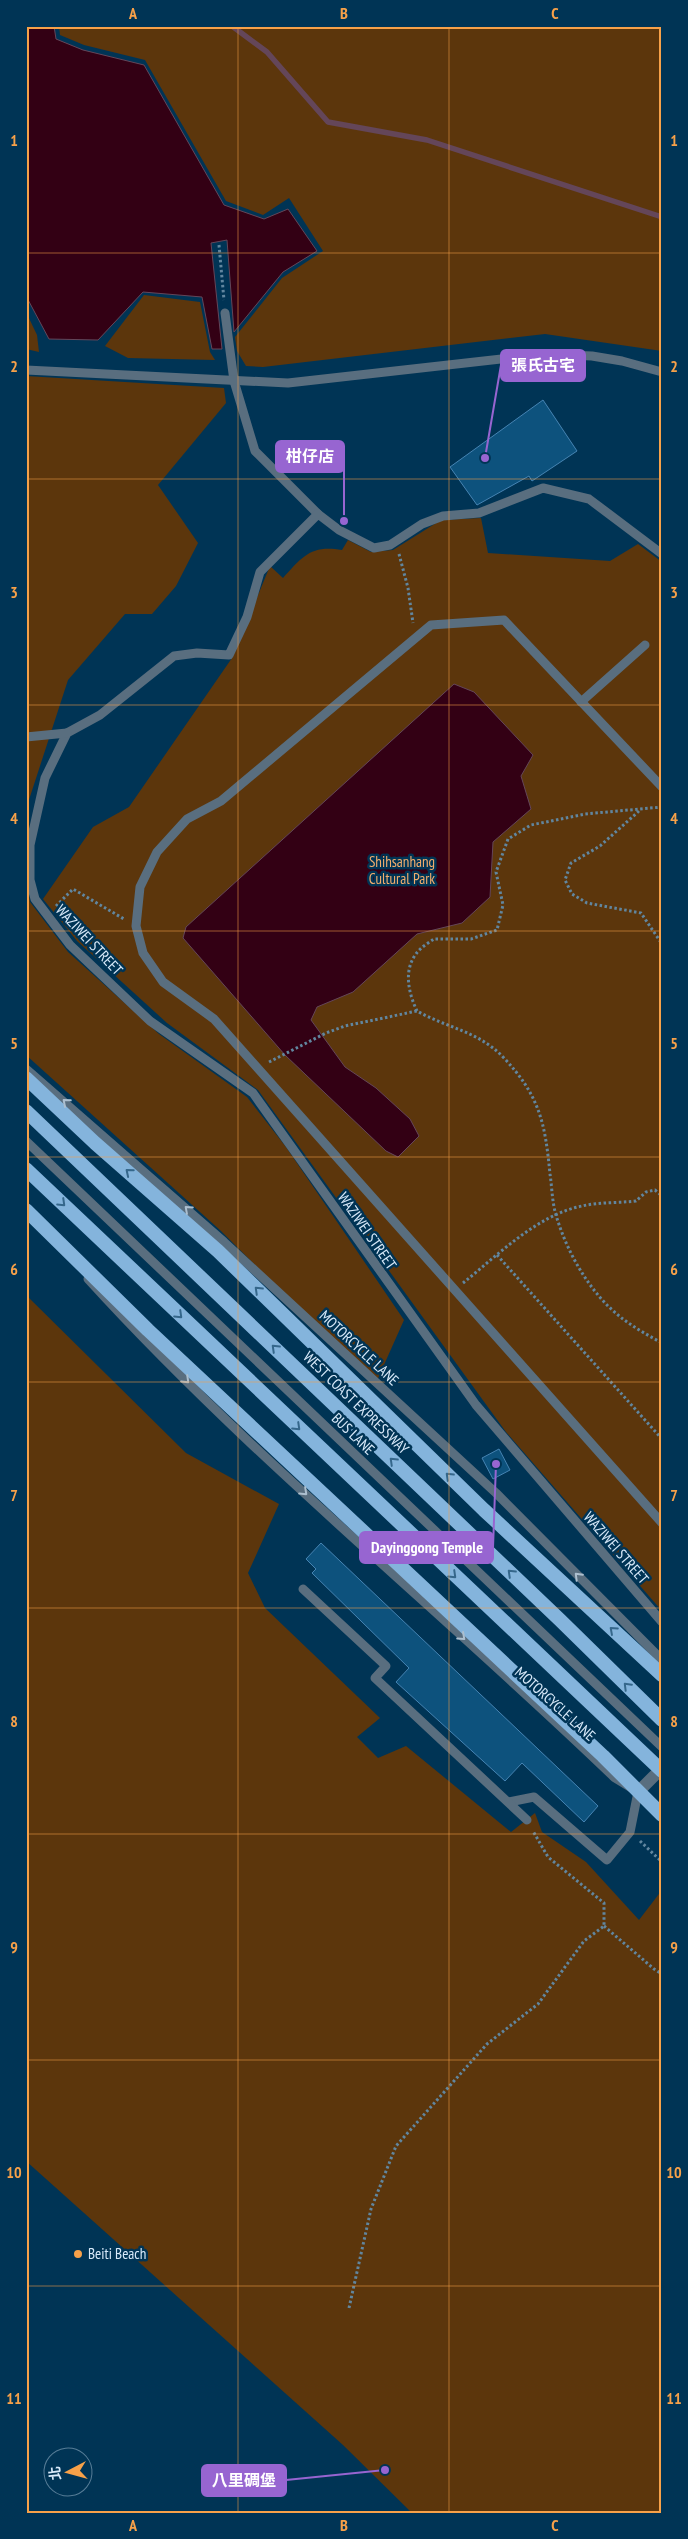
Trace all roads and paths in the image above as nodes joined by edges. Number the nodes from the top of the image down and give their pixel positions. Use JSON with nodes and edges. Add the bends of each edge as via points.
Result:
{"nodes":[{"id":1,"x":219,"y":245,"type":"dead end"},
{"id":2,"x":226,"y":313,"type":"joint"},
{"id":3,"x":26,"y":370,"type":"edge"},
{"id":4,"x":662,"y":372,"type":"edge"},
{"id":5,"x":234,"y":381,"type":"junction"},
{"id":6,"x":318,"y":514,"type":"junction"},
{"id":7,"x":387,"y":546,"type":"junction"},
{"id":8,"x":662,"y":554,"type":"edge"},
{"id":9,"x":414,"y":639,"type":"junction"},
{"id":10,"x":645,"y":645,"type":"dead end"},
{"id":11,"x":581,"y":702,"type":"junction"},
{"id":12,"x":67,"y":733,"type":"junction"},
{"id":13,"x":26,"y":737,"type":"edge"},
{"id":14,"x":662,"y":787,"type":"edge"},
{"id":15,"x":662,"y":808,"type":"edge"},
{"id":16,"x":639,"y":810,"type":"junction"},
{"id":17,"x":46,"y":916,"type":"junction"},
{"id":18,"x":136,"y":926,"type":"junction"},
{"id":19,"x":662,"y":944,"type":"edge"},
{"id":20,"x":417,"y":1011,"type":"junction"},
{"id":21,"x":278,"y":1058,"type":"dead end"},
{"id":22,"x":26,"y":1068,"type":"edge"},
{"id":23,"x":26,"y":1078,"type":"edge"},
{"id":24,"x":26,"y":1111,"type":"edge"},
{"id":25,"x":26,"y":1141,"type":"edge"},
{"id":26,"x":26,"y":1169,"type":"edge"},
{"id":27,"x":662,"y":1196,"type":"edge"},
{"id":28,"x":26,"y":1212,"type":"edge"},
{"id":29,"x":555,"y":1214,"type":"junction"},
{"id":30,"x":497,"y":1256,"type":"junction"},
{"id":31,"x":455,"y":1290,"type":"junction"},
{"id":32,"x":662,"y":1344,"type":"edge"},
{"id":33,"x":662,"y":1439,"type":"edge"},
{"id":34,"x":662,"y":1523,"type":"edge"},
{"id":35,"x":303,"y":1589,"type":"dead end"},
{"id":36,"x":662,"y":1622,"type":"edge"},
{"id":37,"x":662,"y":1660,"type":"edge"},
{"id":38,"x":662,"y":1675,"type":"edge"},
{"id":39,"x":662,"y":1720,"type":"edge"},
{"id":40,"x":662,"y":1747,"type":"edge"},
{"id":41,"x":662,"y":1768,"type":"edge"},
{"id":42,"x":662,"y":1771,"type":"edge"},
{"id":43,"x":638,"y":1792,"type":"junction"},
{"id":44,"x":509,"y":1802,"type":"junction"},
{"id":45,"x":662,"y":1815,"type":"edge"},
{"id":46,"x":527,"y":1820,"type":"joint"},
{"id":47,"x":630,"y":1832,"type":"junction"},
{"id":48,"x":662,"y":1862,"type":"edge"},
{"id":49,"x":604,"y":1926,"type":"junction"},
{"id":50,"x":662,"y":1974,"type":"edge"},
{"id":51,"x":349,"y":2308,"type":"dead end"}],
"edges":[{"from":1,"to":2,"type":"path"},
{"from":2,"to":5,"type":"lane"},
{"from":3,"to":5,"type":"lane"},
{"from":4,"to":5,"type":"lane","via":[[592,356],[544,354],[288,383]]},
{"from":5,"to":6,"type":"lane","via":[[255,452]]},
{"from":6,"to":7,"type":"lane","via":[[339,530],[374,548]]},
{"from":6,"to":12,"type":"lane","via":[[260,572],[247,617],[229,655],[198,653],[174,656],[100,715]]},
{"from":7,"to":8,"type":"lane","via":[[422,524],[443,516],[479,513],[543,488],[589,499]]},
{"from":7,"to":9,"type":"path","via":[[399,554],[403,565]]},
{"from":9,"to":11,"type":"lane","via":[[431,625],[504,620]]},
{"from":9,"to":18,"type":"lane","via":[[221,801],[186,819],[157,852],[140,888]]},
{"from":10,"to":11,"type":"lane"},
{"from":11,"to":14,"type":"lane"},
{"from":12,"to":13,"type":"lane"},
{"from":12,"to":17,"type":"lane","name":"WAZIWEI STREET","via":[[45,778],[30,845],[30,880],[35,899]]},
{"from":15,"to":16,"type":"path"},
{"from":16,"to":19,"type":"path","via":[[600,846],[570,863],[565,880],[572,894],[587,903],[641,913]]},
{"from":16,"to":20,"type":"path","via":[[584,814],[531,825],[508,839],[496,872],[503,905],[496,930],[471,940],[434,938],[415,955],[408,974],[409,994]]},
{"from":17,"to":18,"type":"path","via":[[73,889]]},
{"from":17,"to":36,"type":"lane","name":"WAZIWEI STREET","via":[[87,962],[150,1021],[253,1093],[476,1405]]},
{"from":18,"to":31,"type":"lane","via":[[144,953],[163,982],[214,1019]]},
{"from":20,"to":21,"type":"path","via":[[345,1026]]},
{"from":20,"to":29,"type":"path","via":[[436,1022],[470,1032],[502,1056],[533,1096],[545,1129]]},
{"from":37,"to":22,"type":"lane","name":"MOTORCYCLE LANE","one_way":true,"via":[[496,1493],[224,1242]]},
{"from":38,"to":23,"type":"highway","one_way":true,"via":[[484,1510],[218,1251]]},
{"from":39,"to":24,"type":"highway","name":"WEST COAST EXPRESSWAY","one_way":true},
{"from":25,"to":40,"type":"lane","name":"BUS LANE"},
{"from":26,"to":42,"type":"highway","one_way":true,"bridge":true},
{"from":27,"to":29,"type":"path","via":[[654,1190],[636,1201],[583,1205]]},
{"from":28,"to":43,"type":"highway","one_way":true,"via":[[415,1588],[603,1756]]},
{"from":29,"to":30,"type":"path"},
{"from":29,"to":32,"type":"path","via":[[593,1289],[623,1319]]},
{"from":30,"to":31,"type":"path"},
{"from":30,"to":33,"type":"path"},
{"from":31,"to":34,"type":"lane"},
{"from":35,"to":44,"type":"lane","via":[[386,1666],[375,1678]]},
{"from":41,"to":43,"type":"street"},
{"from":43,"to":45,"type":"highway"},
{"from":43,"to":47,"type":"lane"},
{"from":44,"to":46,"type":"lane"},
{"from":44,"to":47,"type":"lane","via":[[534,1797],[606,1860]]},
{"from":46,"to":49,"type":"path","via":[[548,1857],[604,1904]]},
{"from":47,"to":48,"type":"path"},
{"from":49,"to":50,"type":"path"},
{"from":49,"to":51,"type":"path","via":[[584,1941],[538,2004],[487,2044],[396,2146],[372,2209]]}]}
